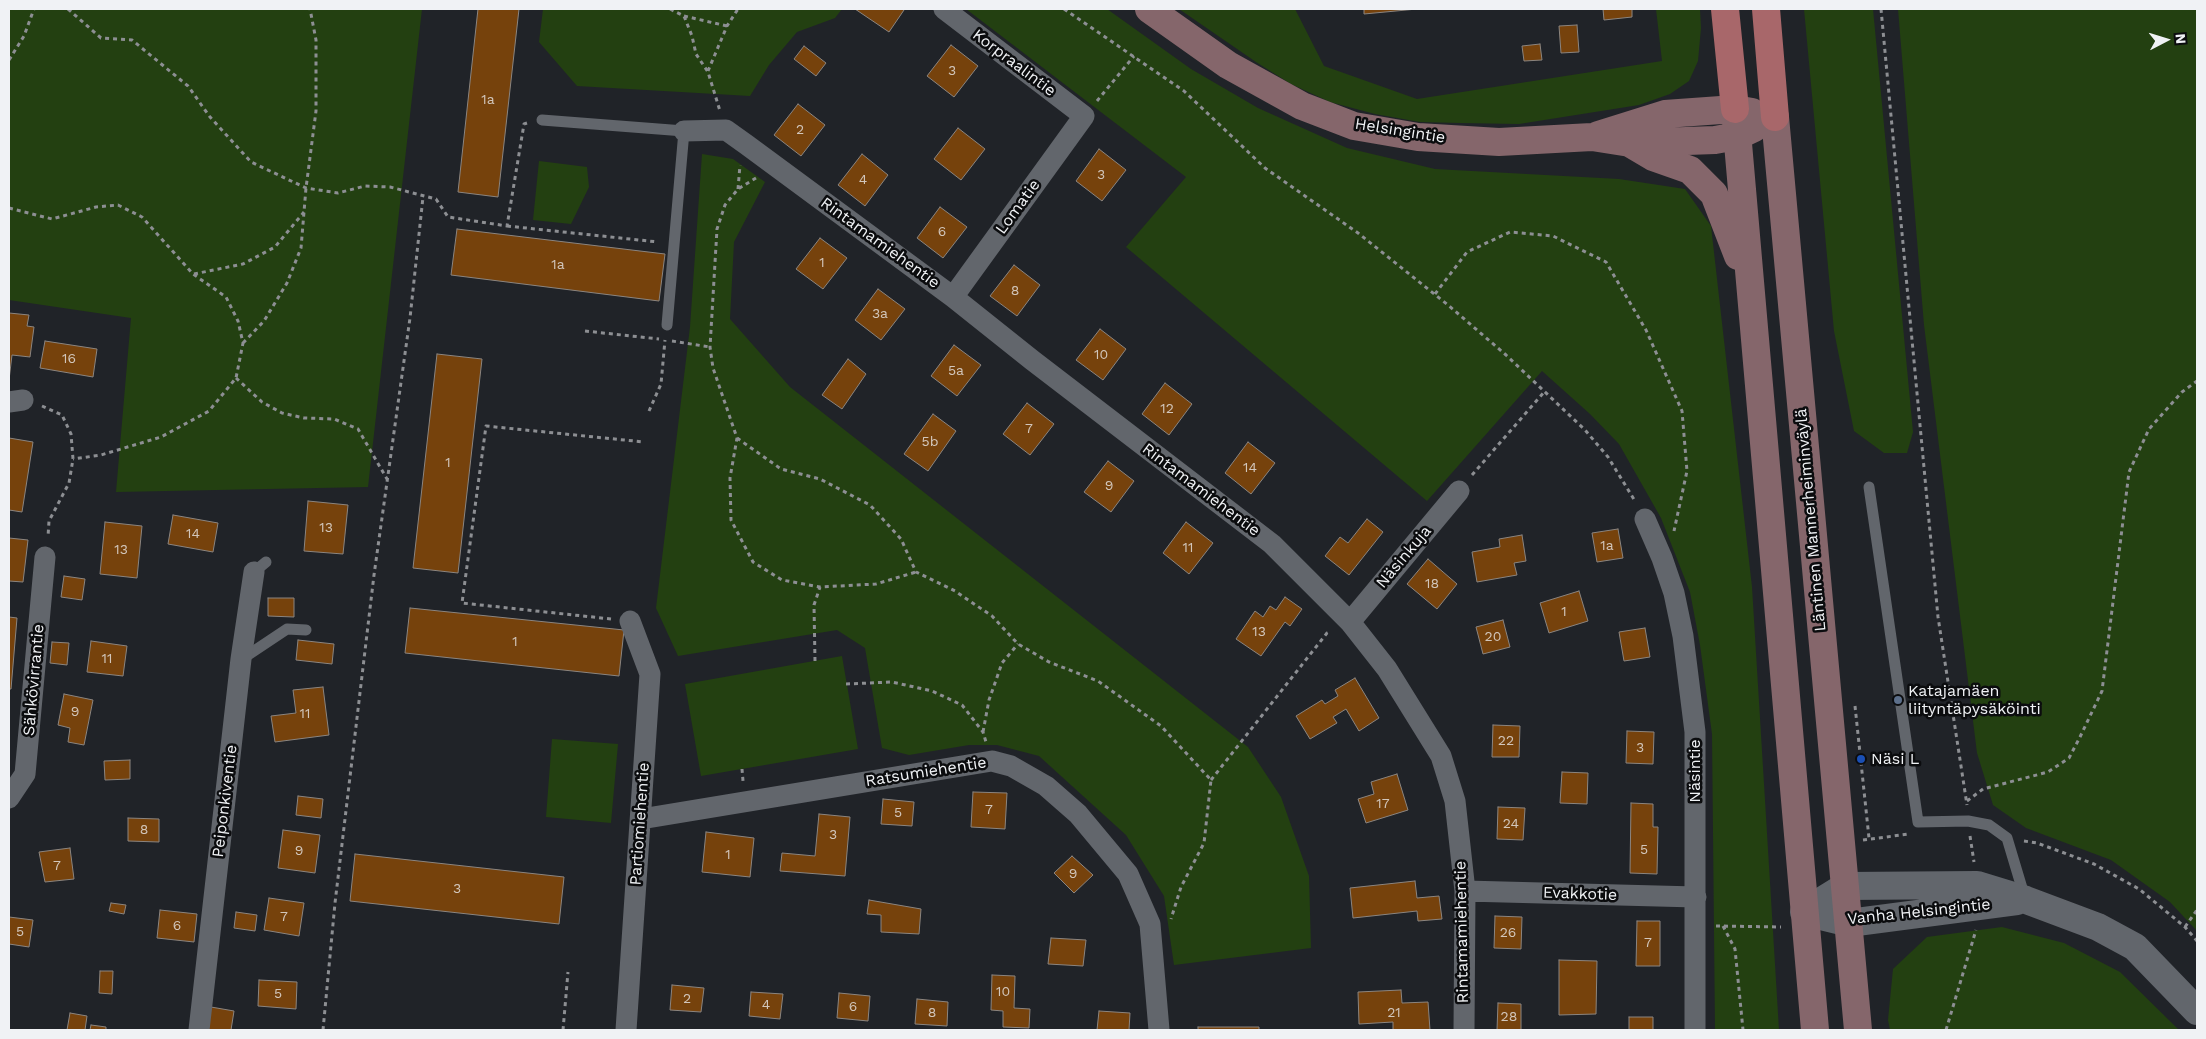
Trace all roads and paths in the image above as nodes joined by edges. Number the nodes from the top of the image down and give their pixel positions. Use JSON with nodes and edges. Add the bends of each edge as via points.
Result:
{"nodes":[{"id":1,"x":34,"y":9,"type":"edge"},
{"id":2,"x":68,"y":9,"type":"edge"},
{"id":3,"x":310,"y":9,"type":"edge"},
{"id":4,"x":670,"y":9,"type":"edge"},
{"id":5,"x":738,"y":9,"type":"edge"},
{"id":6,"x":944,"y":9,"type":"edge"},
{"id":7,"x":1064,"y":9,"type":"edge"},
{"id":8,"x":1149,"y":9,"type":"edge"},
{"id":9,"x":1725,"y":9,"type":"edge"},
{"id":10,"x":1766,"y":9,"type":"edge"},
{"id":11,"x":1881,"y":9,"type":"edge"},
{"id":12,"x":684,"y":16,"type":"junction"},
{"id":13,"x":727,"y":26,"type":"junction"},
{"id":14,"x":1134,"y":56,"type":"junction"},
{"id":15,"x":9,"y":60,"type":"edge"},
{"id":16,"x":708,"y":72,"type":"junction"},
{"id":17,"x":1735,"y":109,"type":"junction"},
{"id":18,"x":1084,"y":116,"type":"junction"},
{"id":19,"x":1775,"y":117,"type":"junction"},
{"id":20,"x":542,"y":120,"type":"joint"},
{"id":21,"x":726,"y":130,"type":"junction"},
{"id":22,"x":684,"y":131,"type":"junction"},
{"id":23,"x":1737,"y":136,"type":"junction"},
{"id":24,"x":1592,"y":137,"type":"junction"},
{"id":25,"x":1630,"y":143,"type":"junction"},
{"id":26,"x":776,"y":167,"type":"junction"},
{"id":27,"x":306,"y":188,"type":"junction"},
{"id":28,"x":423,"y":197,"type":"junction"},
{"id":29,"x":9,"y":208,"type":"edge"},
{"id":30,"x":305,"y":212,"type":"junction"},
{"id":31,"x":507,"y":226,"type":"junction"},
{"id":32,"x":675,"y":244,"type":"junction"},
{"id":33,"x":194,"y":274,"type":"junction"},
{"id":34,"x":1750,"y":288,"type":"junction"},
{"id":35,"x":1435,"y":294,"type":"junction"},
{"id":36,"x":953,"y":297,"type":"junction"},
{"id":37,"x":667,"y":325,"type":"joint"},
{"id":38,"x":585,"y":331,"type":"dead end"},
{"id":39,"x":666,"y":340,"type":"junction"},
{"id":40,"x":243,"y":343,"type":"junction"},
{"id":41,"x":710,"y":347,"type":"junction"},
{"id":42,"x":236,"y":378,"type":"junction"},
{"id":43,"x":2197,"y":381,"type":"edge"},
{"id":44,"x":1545,"y":392,"type":"junction"},
{"id":45,"x":16,"y":401,"type":"edge"},
{"id":46,"x":649,"y":411,"type":"dead end"},
{"id":47,"x":737,"y":438,"type":"junction"},
{"id":48,"x":644,"y":442,"type":"dead end"},
{"id":49,"x":73,"y":458,"type":"junction"},
{"id":50,"x":387,"y":479,"type":"junction"},
{"id":51,"x":1869,"y":487,"type":"dead end"},
{"id":52,"x":1459,"y":491,"type":"joint"},
{"id":53,"x":1645,"y":520,"type":"joint"},
{"id":54,"x":45,"y":557,"type":"joint"},
{"id":55,"x":260,"y":567,"type":"dead end"},
{"id":56,"x":1666,"y":568,"type":"junction"},
{"id":57,"x":916,"y":572,"type":"junction"},
{"id":58,"x":820,"y":587,"type":"junction"},
{"id":59,"x":630,"y":622,"type":"joint"},
{"id":60,"x":1350,"y":622,"type":"junction"},
{"id":61,"x":306,"y":630,"type":"dead end"},
{"id":62,"x":1018,"y":644,"type":"junction"},
{"id":63,"x":241,"y":659,"type":"junction"},
{"id":64,"x":815,"y":661,"type":"dead end"},
{"id":65,"x":846,"y":684,"type":"dead end"},
{"id":66,"x":1855,"y":706,"type":"dead end"},
{"id":67,"x":983,"y":732,"type":"junction"},
{"id":68,"x":992,"y":761,"type":"junction"},
{"id":69,"x":1211,"y":780,"type":"junction"},
{"id":70,"x":9,"y":798,"type":"edge"},
{"id":71,"x":1967,"y":801,"type":"junction"},
{"id":72,"x":641,"y":819,"type":"junction"},
{"id":73,"x":1968,"y":821,"type":"junction"},
{"id":74,"x":1869,"y":838,"type":"dead end"},
{"id":75,"x":1846,"y":886,"type":"junction"},
{"id":76,"x":1465,"y":891,"type":"junction"},
{"id":77,"x":1978,"y":895,"type":"junction"},
{"id":78,"x":1696,"y":897,"type":"junction"},
{"id":79,"x":2026,"y":900,"type":"junction"},
{"id":80,"x":2197,"y":910,"type":"edge"},
{"id":81,"x":1804,"y":912,"type":"junction"},
{"id":82,"x":1170,"y":923,"type":"dead end"},
{"id":83,"x":1849,"y":923,"type":"junction"},
{"id":84,"x":1781,"y":927,"type":"dead end"},
{"id":85,"x":2185,"y":927,"type":"dead end"},
{"id":86,"x":568,"y":972,"type":"dead end"},
{"id":87,"x":2197,"y":1011,"type":"edge"},
{"id":88,"x":199,"y":1030,"type":"edge"},
{"id":89,"x":322,"y":1030,"type":"edge"},
{"id":90,"x":563,"y":1030,"type":"edge"},
{"id":91,"x":626,"y":1030,"type":"edge"},
{"id":92,"x":1159,"y":1030,"type":"edge"},
{"id":93,"x":1464,"y":1030,"type":"edge"},
{"id":94,"x":1695,"y":1030,"type":"edge"},
{"id":95,"x":1743,"y":1030,"type":"edge"},
{"id":96,"x":1815,"y":1030,"type":"edge"},
{"id":97,"x":1858,"y":1030,"type":"edge"},
{"id":98,"x":1946,"y":1030,"type":"edge"}],
"edges":[{"from":1,"to":15,"type":"path","via":[[24,36]]},
{"from":2,"to":27,"type":"path","via":[[101,38],[132,40],[188,86],[210,117],[251,162]]},
{"from":3,"to":27,"type":"path","via":[[316,40],[316,111]]},
{"from":4,"to":12,"type":"path"},
{"from":5,"to":13,"type":"path"},
{"from":6,"to":18,"type":"street","name":"Korpraalintie"},
{"from":7,"to":14,"type":"path"},
{"from":8,"to":24,"type":"main road","name":"Helsingintie","via":[[1245,74],[1302,106],[1354,126],[1418,138],[1499,142]]},
{"from":9,"to":17,"type":"main road"},
{"from":10,"to":19,"type":"main road","name":"Läntinen Mannerheiminväylä"},
{"from":11,"to":71,"type":"path","via":[[1938,618]]},
{"from":12,"to":13,"type":"path"},
{"from":12,"to":16,"type":"path","via":[[696,54]]},
{"from":13,"to":16,"type":"path"},
{"from":14,"to":18,"type":"path"},
{"from":14,"to":35,"type":"path","via":[[1184,91],[1265,168],[1358,233]]},
{"from":16,"to":21,"type":"path"},
{"from":17,"to":19,"type":"main road","name":"Helsingintie"},
{"from":17,"to":23,"type":"main road"},
{"from":17,"to":24,"type":"main road","name":"Helsingintie","via":[[1665,114]]},
{"from":18,"to":36,"type":"street","name":"Lomatie"},
{"from":19,"to":23,"type":"main road","name":"Helsingintie"},
{"from":19,"to":75,"type":"main road","name":"Läntinen Mannerheiminväylä"},
{"from":20,"to":22,"type":"lane"},
{"from":20,"to":31,"type":"path","via":[[524,124]]},
{"from":21,"to":22,"type":"street"},
{"from":21,"to":26,"type":"street","name":"Rintamamiehentie"},
{"from":22,"to":32,"type":"lane"},
{"from":23,"to":25,"type":"main road","name":"Helsingintie","via":[[1715,140]]},
{"from":23,"to":34,"type":"main road"},
{"from":24,"to":25,"type":"main road","name":"Helsingintie"},
{"from":25,"to":34,"type":"main road","name":"Helsingintie","via":[[1653,157],[1690,170],[1714,194]]},
{"from":26,"to":36,"type":"street","name":"Rintamamiehentie"},
{"from":26,"to":41,"type":"path","via":[[738,190],[725,205],[717,229]]},
{"from":27,"to":28,"type":"path","via":[[338,194],[365,186],[390,187]]},
{"from":27,"to":30,"type":"path"},
{"from":28,"to":31,"type":"path","via":[[436,199],[448,217]]},
{"from":28,"to":50,"type":"path"},
{"from":29,"to":33,"type":"path","via":[[52,219],[96,207],[118,205],[142,217]]},
{"from":30,"to":33,"type":"path","via":[[275,247],[242,264]]},
{"from":30,"to":40,"type":"path","via":[[301,248],[287,284],[264,321]]},
{"from":31,"to":32,"type":"path"},
{"from":32,"to":37,"type":"lane"},
{"from":33,"to":40,"type":"path","via":[[226,297],[238,321]]},
{"from":34,"to":81,"type":"main road"},
{"from":35,"to":44,"type":"path"},
{"from":35,"to":56,"type":"path","via":[[1467,252],[1510,232],[1552,236],[1606,262],[1646,330],[1682,412],[1687,471]]},
{"from":36,"to":60,"type":"street","name":"Rintamamiehentie","via":[[1272,544]]},
{"from":37,"to":39,"type":"path"},
{"from":38,"to":39,"type":"path"},
{"from":39,"to":41,"type":"path"},
{"from":39,"to":46,"type":"path","via":[[661,384]]},
{"from":40,"to":42,"type":"path"},
{"from":41,"to":47,"type":"path","via":[[713,368]]},
{"from":42,"to":49,"type":"path","via":[[209,412],[161,436],[101,455]]},
{"from":42,"to":50,"type":"path","via":[[262,402],[282,413],[334,419],[358,429]]},
{"from":43,"to":71,"type":"path","via":[[2182,392],[2149,429],[2129,472],[2102,691],[2069,758],[2048,772],[1983,789]]},
{"from":44,"to":52,"type":"path"},
{"from":44,"to":53,"type":"path","via":[[1608,457]]},
{"from":45,"to":49,"type":"path","via":[[48,407],[62,415],[71,434]]},
{"from":47,"to":57,"type":"path","via":[[781,469],[820,478],[870,505],[901,538]]},
{"from":47,"to":58,"type":"path","via":[[730,478],[731,520],[753,562],[782,580]]},
{"from":48,"to":59,"type":"path","via":[[486,426],[462,603]]},
{"from":49,"to":54,"type":"path","via":[[70,483],[49,521]]},
{"from":50,"to":89,"type":"path"},
{"from":51,"to":73,"type":"lane","via":[[1918,822]]},
{"from":52,"to":60,"type":"street","name":"Näsinkuja"},
{"from":53,"to":56,"type":"street","name":"Näsintie"},
{"from":54,"to":70,"type":"street","name":"Sähkövirrantie","via":[[25,774]]},
{"from":55,"to":63,"type":"street","name":"Peiponkiventie"},
{"from":56,"to":78,"type":"street","name":"Näsintie","via":[[1683,636],[1695,732]]},
{"from":57,"to":58,"type":"path","via":[[876,584]]},
{"from":57,"to":62,"type":"path","via":[[992,616]]},
{"from":58,"to":64,"type":"path","via":[[814,605]]},
{"from":59,"to":72,"type":"street","name":"Partiomiehentie","via":[[650,674]]},
{"from":60,"to":69,"type":"path","via":[[1327,633]]},
{"from":60,"to":76,"type":"street","name":"Rintamamiehentie","via":[[1387,668],[1441,756],[1456,801]]},
{"from":61,"to":63,"type":"lane","via":[[287,629]]},
{"from":62,"to":67,"type":"path","via":[[1002,663],[988,700]]},
{"from":62,"to":69,"type":"path","via":[[1049,662],[1098,682],[1161,726]]},
{"from":63,"to":88,"type":"street","name":"Peiponkiventie"},
{"from":65,"to":67,"type":"path","via":[[892,682],[932,691],[962,705]]},
{"from":66,"to":74,"type":"path"},
{"from":67,"to":68,"type":"path"},
{"from":68,"to":72,"type":"street","name":"Ratsumiehentie"},
{"from":68,"to":92,"type":"street","name":"Ratsumiehentie","via":[[1011,766],[1046,786],[1078,814],[1128,874],[1150,924]]},
{"from":69,"to":82,"type":"path","via":[[1204,843],[1181,887]]},
{"from":71,"to":73,"type":"path"},
{"from":72,"to":91,"type":"street","name":"Partiomiehentie"},
{"from":73,"to":77,"type":"path"},
{"from":73,"to":79,"type":"lane","via":[[1989,825],[2007,838]]},
{"from":75,"to":77,"type":"street","name":"Vanha Helsingintie"},
{"from":75,"to":81,"type":"street","name":"Vanha Helsingintie"},
{"from":75,"to":83,"type":"main road","name":"Läntinen Mannerheiminväylä"},
{"from":76,"to":78,"type":"street","name":"Evakkotie"},
{"from":76,"to":93,"type":"street","name":"Rintamamiehentie"},
{"from":77,"to":79,"type":"street","name":"Vanha Helsingintie"},
{"from":77,"to":83,"type":"street","name":"Vanha Helsingintie"},
{"from":77,"to":98,"type":"path","via":[[1977,924],[1971,951]]},
{"from":78,"to":94,"type":"street","name":"Näsintie"},
{"from":79,"to":87,"type":"street","name":"Vanha Helsingintie","via":[[2098,927],[2136,947]]},
{"from":80,"to":85,"type":"path"},
{"from":81,"to":83,"type":"street","name":"Vanha Helsingintie"},
{"from":81,"to":96,"type":"main road"},
{"from":83,"to":97,"type":"main road","name":"Läntinen Mannerheiminväylä"},
{"from":84,"to":95,"type":"path","via":[[1723,926],[1735,950]]},
{"from":86,"to":90,"type":"path"}]}
